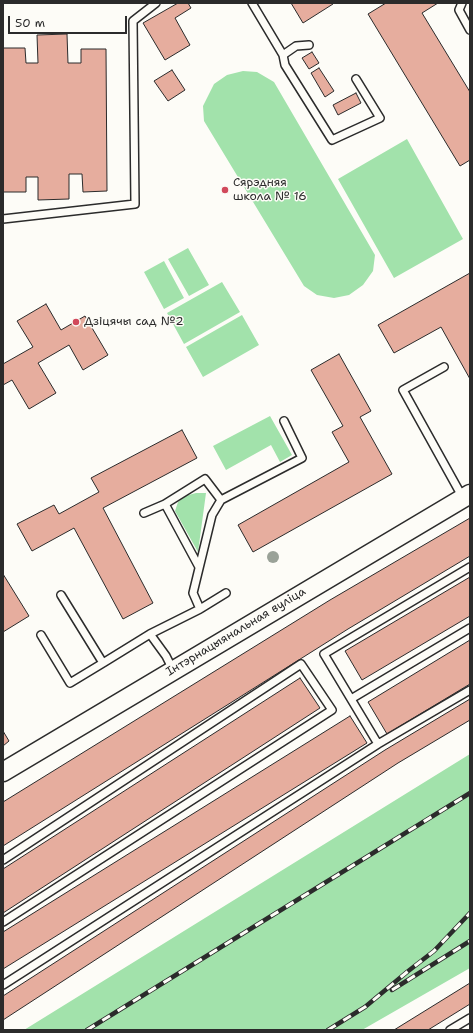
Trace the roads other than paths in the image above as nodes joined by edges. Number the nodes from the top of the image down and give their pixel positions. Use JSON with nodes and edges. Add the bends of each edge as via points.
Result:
{"nodes":[{"id":1,"x":156,"y":3,"type":"edge"},
{"id":2,"x":252,"y":3,"type":"edge"},
{"id":3,"x":462,"y":3,"type":"edge"},
{"id":4,"x":470,"y":30,"type":"edge"},
{"id":5,"x":309,"y":45,"type":"dead end"},
{"id":6,"x":284,"y":55,"type":"junction"},
{"id":7,"x":356,"y":79,"type":"dead end"},
{"id":8,"x":3,"y":219,"type":"edge"},
{"id":9,"x":444,"y":367,"type":"dead end"},
{"id":10,"x":284,"y":421,"type":"dead end"},
{"id":11,"x":467,"y":496,"type":"edge"},
{"id":12,"x":221,"y":500,"type":"junction"},
{"id":13,"x":165,"y":504,"type":"junction"},
{"id":14,"x":144,"y":513,"type":"dead end"},
{"id":15,"x":199,"y":567,"type":"junction"},
{"id":16,"x":470,"y":567,"type":"edge"},
{"id":17,"x":226,"y":593,"type":"dead end"},
{"id":18,"x":61,"y":595,"type":"dead end"},
{"id":19,"x":200,"y":608,"type":"junction"},
{"id":20,"x":470,"y":628,"type":"edge"},
{"id":21,"x":150,"y":634,"type":"junction"},
{"id":22,"x":41,"y":635,"type":"dead end"},
{"id":23,"x":103,"y":663,"type":"junction"},
{"id":24,"x":173,"y":670,"type":"junction"},
{"id":25,"x":470,"y":690,"type":"edge"},
{"id":26,"x":351,"y":700,"type":"junction"},
{"id":27,"x":378,"y":744,"type":"junction"},
{"id":28,"x":3,"y":772,"type":"edge"},
{"id":29,"x":3,"y":860,"type":"edge"},
{"id":30,"x":3,"y":922,"type":"edge"},
{"id":31,"x":3,"y":985,"type":"edge"},
{"id":32,"x":470,"y":1018,"type":"edge"},
{"id":33,"x":450,"y":1030,"type":"edge"}],
"edges":[{"from":1,"to":8,"type":"lane","via":[[133,21],[135,204]]},
{"from":2,"to":6,"type":"lane"},
{"from":3,"to":4,"type":"lane","via":[[459,10]]},
{"from":5,"to":6,"type":"lane","via":[[296,46]]},
{"from":6,"to":7,"type":"lane","via":[[285,65],[332,140],[380,118]]},
{"from":9,"to":11,"type":"lane","via":[[403,390]]},
{"from":10,"to":12,"type":"lane","via":[[302,458]]},
{"from":11,"to":24,"type":"street","name":"Інтэрнацыянальная вуліца"},
{"from":12,"to":13,"type":"lane","via":[[205,480]]},
{"from":12,"to":15,"type":"lane","via":[[212,515]]},
{"from":13,"to":14,"type":"lane"},
{"from":13,"to":15,"type":"lane"},
{"from":15,"to":19,"type":"lane","via":[[193,593]]},
{"from":16,"to":26,"type":"lane","via":[[324,654]]},
{"from":17,"to":19,"type":"lane"},
{"from":18,"to":23,"type":"lane"},
{"from":19,"to":21,"type":"lane"},
{"from":20,"to":26,"type":"lane"},
{"from":21,"to":23,"type":"lane"},
{"from":21,"to":24,"type":"lane"},
{"from":22,"to":23,"type":"lane","via":[[70,682]]},
{"from":24,"to":28,"type":"street","name":"Інтэрнацыянальная вуліца"},
{"from":25,"to":27,"type":"lane"},
{"from":26,"to":27,"type":"lane"},
{"from":27,"to":31,"type":"lane"},
{"from":29,"to":30,"type":"lane","via":[[301,664],[332,710]]},
{"from":32,"to":33,"type":"lane"}]}
